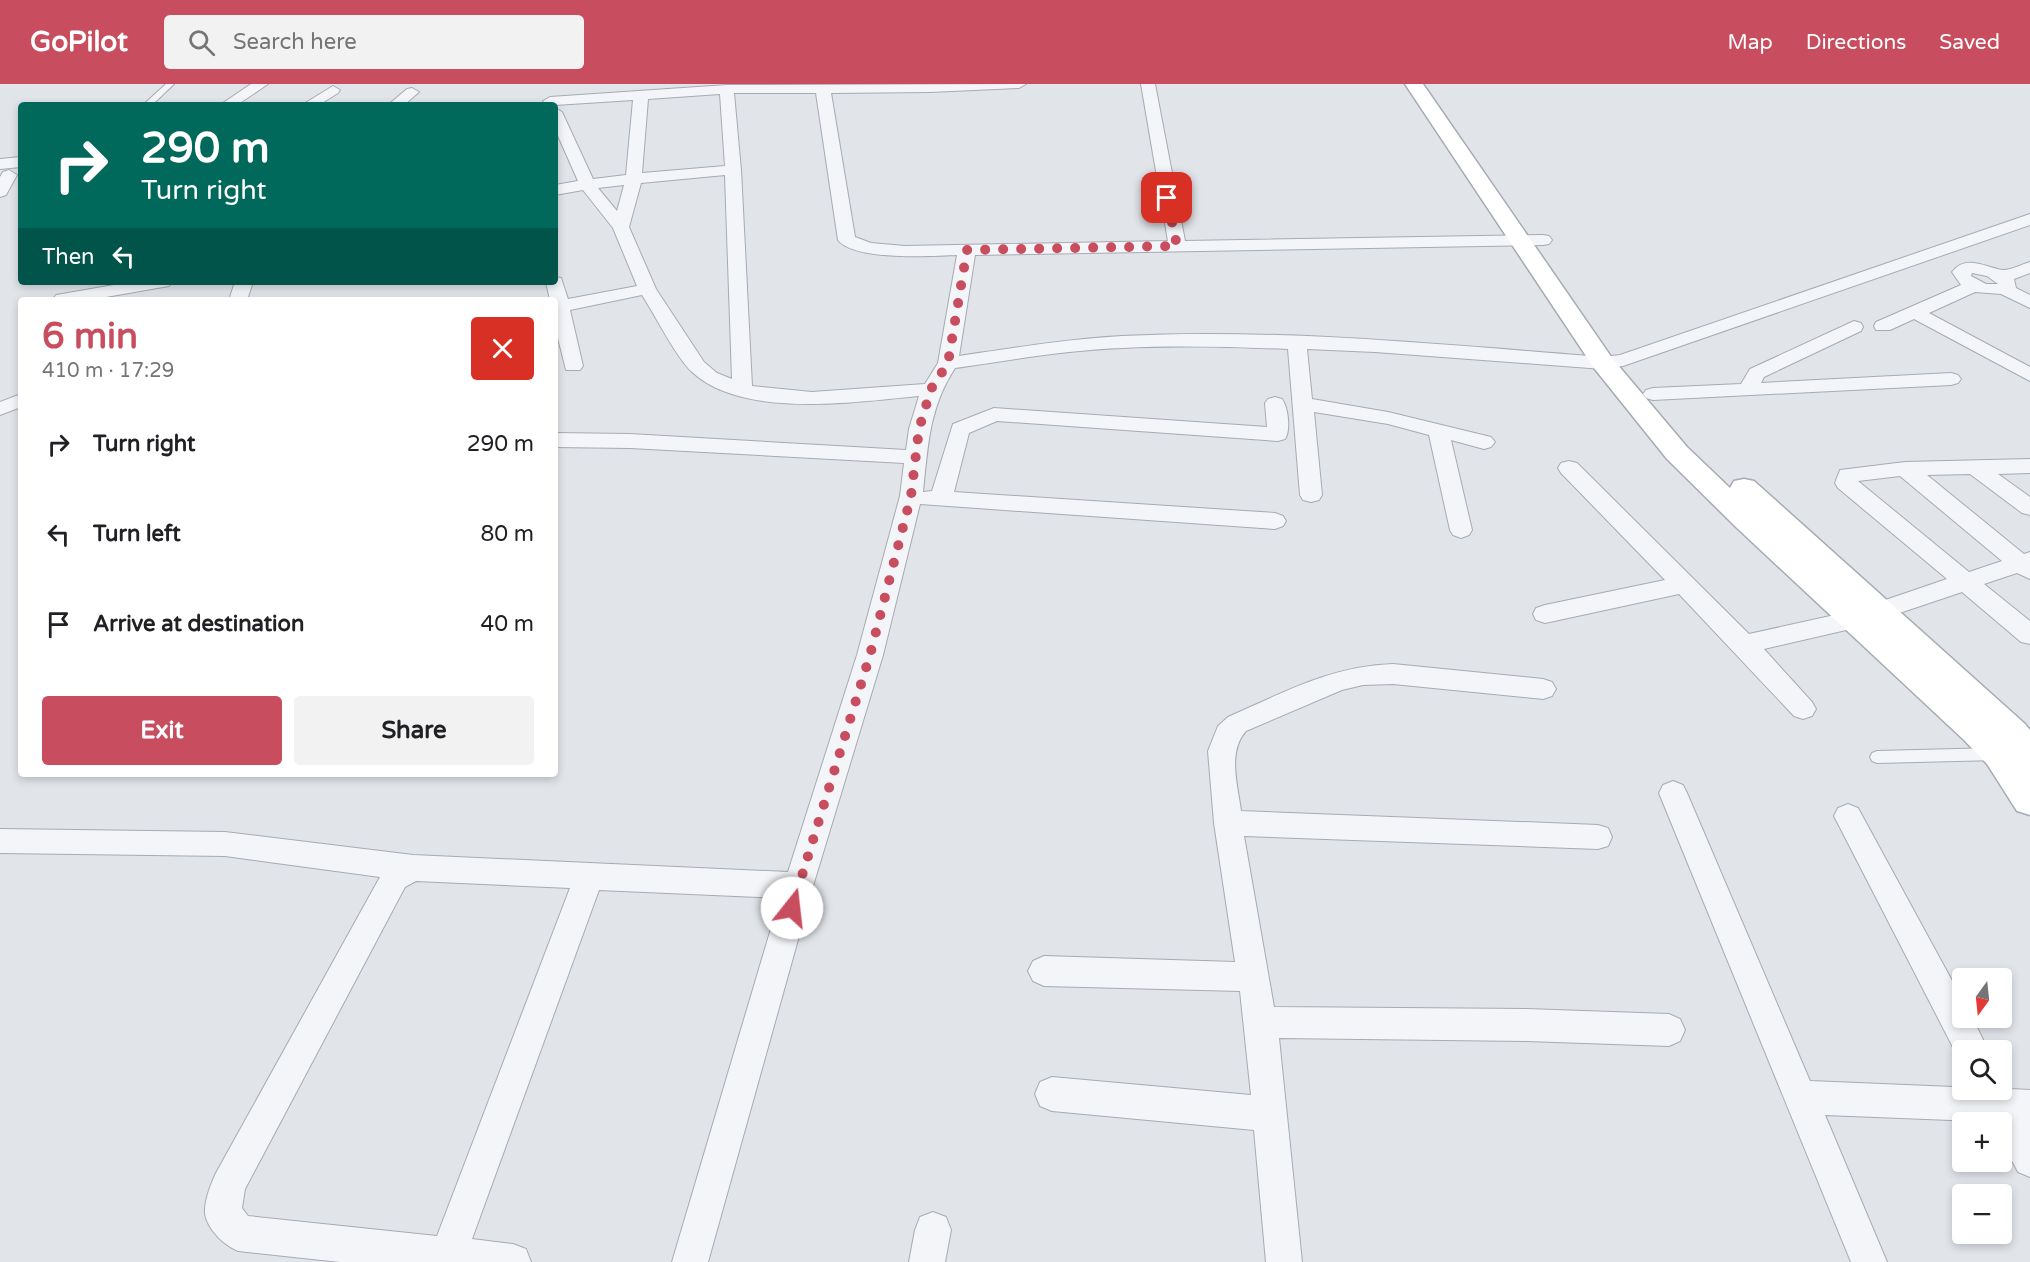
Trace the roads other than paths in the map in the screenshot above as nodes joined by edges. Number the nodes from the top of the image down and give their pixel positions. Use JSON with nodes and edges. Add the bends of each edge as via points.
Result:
{"nodes":[{"id":1,"x":170,"y":84,"type":"edge"},
{"id":2,"x":261,"y":84,"type":"edge"},
{"id":3,"x":544,"y":84,"type":"edge"},
{"id":4,"x":1019,"y":84,"type":"edge"},
{"id":5,"x":1148,"y":84,"type":"edge"},
{"id":6,"x":1414,"y":84,"type":"edge"},
{"id":7,"x":1432,"y":84,"type":"edge"},
{"id":8,"x":823,"y":86,"type":"edge"},
{"id":9,"x":727,"y":89,"type":"junction"},
{"id":10,"x":333,"y":90,"type":"dead end"},
{"id":11,"x":412,"y":93,"type":"dead end"},
{"id":12,"x":641,"y":94,"type":"junction"},
{"id":13,"x":150,"y":102,"type":"edge"},
{"id":14,"x":232,"y":102,"type":"edge"},
{"id":15,"x":314,"y":102,"type":"edge"},
{"id":16,"x":398,"y":102,"type":"edge"},
{"id":17,"x":551,"y":102,"type":"edge"},
{"id":18,"x":558,"y":105,"type":"edge"},
{"id":19,"x":558,"y":119,"type":"edge"},
{"id":20,"x":18,"y":163,"type":"edge"},
{"id":21,"x":4,"y":170,"type":"edge"},
{"id":22,"x":733,"y":170,"type":"junction"},
{"id":23,"x":634,"y":179,"type":"junction"},
{"id":24,"x":587,"y":184,"type":"junction"},
{"id":25,"x":558,"y":189,"type":"edge"},
{"id":26,"x":0,"y":192,"type":"edge"},
{"id":27,"x":2030,"y":219,"type":"edge"},
{"id":28,"x":621,"y":227,"type":"junction"},
{"id":29,"x":1532,"y":240,"type":"junction"},
{"id":30,"x":1177,"y":246,"type":"junction"},
{"id":31,"x":967,"y":250,"type":"junction"},
{"id":32,"x":1933,"y":254,"type":"junction"},
{"id":33,"x":2030,"y":267,"type":"edge"},
{"id":34,"x":1964,"y":269,"type":"junction"},
{"id":35,"x":2003,"y":283,"type":"junction"},
{"id":36,"x":138,"y":285,"type":"edge"},
{"id":37,"x":1974,"y":286,"type":"junction"},
{"id":38,"x":647,"y":289,"type":"junction"},
{"id":39,"x":64,"y":294,"type":"edge"},
{"id":40,"x":2030,"y":302,"type":"edge"},
{"id":41,"x":558,"y":307,"type":"edge"},
{"id":42,"x":1914,"y":312,"type":"junction"},
{"id":43,"x":1883,"y":326,"type":"dead end"},
{"id":44,"x":1854,"y":327,"type":"dead end"},
{"id":45,"x":1297,"y":344,"type":"junction"},
{"id":46,"x":1613,"y":361,"type":"junction"},
{"id":47,"x":948,"y":363,"type":"junction"},
{"id":48,"x":573,"y":366,"type":"dead end"},
{"id":49,"x":2030,"y":375,"type":"edge"},
{"id":50,"x":1951,"y":379,"type":"dead end"},
{"id":51,"x":1750,"y":389,"type":"junction"},
{"id":52,"x":742,"y":390,"type":"junction"},
{"id":53,"x":1302,"y":391,"type":"junction"},
{"id":54,"x":930,"y":392,"type":"junction"},
{"id":55,"x":1653,"y":394,"type":"junction"},
{"id":56,"x":1275,"y":403,"type":"dead end"},
{"id":57,"x":1438,"y":430,"type":"junction"},
{"id":58,"x":1678,"y":438,"type":"junction"},
{"id":59,"x":558,"y":440,"type":"edge"},
{"id":60,"x":1484,"y":442,"type":"dead end"},
{"id":61,"x":915,"y":457,"type":"junction"},
{"id":62,"x":2030,"y":466,"type":"edge"},
{"id":63,"x":1569,"y":468,"type":"dead end"},
{"id":64,"x":1976,"y":468,"type":"junction"},
{"id":65,"x":1905,"y":469,"type":"junction"},
{"id":66,"x":1311,"y":495,"type":"dead end"},
{"id":67,"x":911,"y":496,"type":"junction"},
{"id":68,"x":940,"y":499,"type":"junction"},
{"id":69,"x":2030,"y":508,"type":"edge"},
{"id":70,"x":1275,"y":521,"type":"dead end"},
{"id":71,"x":1461,"y":530,"type":"dead end"},
{"id":72,"x":2027,"y":565,"type":"edge"},
{"id":73,"x":1966,"y":583,"type":"junction"},
{"id":74,"x":1684,"y":584,"type":"junction"},
{"id":75,"x":1545,"y":614,"type":"dead end"},
{"id":76,"x":1868,"y":615,"type":"junction"},
{"id":77,"x":2030,"y":634,"type":"edge"},
{"id":78,"x":1743,"y":645,"type":"junction"},
{"id":79,"x":1543,"y":689,"type":"dead end"},
{"id":80,"x":1803,"y":709,"type":"dead end"},
{"id":81,"x":2014,"y":755,"type":"edge"},
{"id":82,"x":1877,"y":757,"type":"dead end"},
{"id":83,"x":1673,"y":793,"type":"dead end"},
{"id":84,"x":2030,"y":800,"type":"edge"},
{"id":85,"x":1848,"y":816,"type":"dead end"},
{"id":86,"x":1228,"y":823,"type":"junction"},
{"id":87,"x":1598,"y":837,"type":"dead end"},
{"id":88,"x":0,"y":841,"type":"edge"},
{"id":89,"x":413,"y":868,"type":"junction"},
{"id":90,"x":590,"y":875,"type":"junction"},
{"id":91,"x":798,"y":886,"type":"junction"},
{"id":92,"x":1044,"y":970,"type":"dead end"},
{"id":93,"x":1254,"y":977,"type":"junction"},
{"id":94,"x":1261,"y":1022,"type":"junction"},
{"id":95,"x":1669,"y":1030,"type":"dead end"},
{"id":96,"x":1967,"y":1040,"type":"edge"},
{"id":97,"x":1052,"y":1094,"type":"dead end"},
{"id":98,"x":1800,"y":1097,"type":"junction"},
{"id":99,"x":2008,"y":1101,"type":"edge"},
{"id":100,"x":1269,"y":1114,"type":"junction"},
{"id":101,"x":2030,"y":1160,"type":"edge"},
{"id":102,"x":426,"y":1256,"type":"edge"},
{"id":103,"x":513,"y":1262,"type":"edge"},
{"id":104,"x":690,"y":1262,"type":"edge"},
{"id":105,"x":1284,"y":1262,"type":"edge"},
{"id":106,"x":1869,"y":1262,"type":"edge"}],
"edges":[{"from":1,"to":13,"type":"lane"},
{"from":2,"to":14,"type":"street"},
{"from":3,"to":17,"type":"street"},
{"from":4,"to":8,"type":"street","via":[[930,88]]},
{"from":5,"to":30,"type":"street"},
{"from":6,"to":29,"type":"street"},
{"from":7,"to":29,"type":"street"},
{"from":8,"to":9,"type":"street"},
{"from":8,"to":31,"type":"street","via":[[848,240],[873,249]]},
{"from":9,"to":12,"type":"street"},
{"from":9,"to":22,"type":"street"},
{"from":10,"to":15,"type":"street"},
{"from":11,"to":16,"type":"street"},
{"from":12,"to":18,"type":"street"},
{"from":12,"to":23,"type":"street"},
{"from":19,"to":24,"type":"street"},
{"from":20,"to":21,"type":"street"},
{"from":21,"to":26,"type":"street"},
{"from":22,"to":23,"type":"street"},
{"from":22,"to":52,"type":"street"},
{"from":23,"to":24,"type":"street"},
{"from":23,"to":28,"type":"street"},
{"from":24,"to":25,"type":"street"},
{"from":24,"to":28,"type":"street"},
{"from":27,"to":32,"type":"street"},
{"from":28,"to":38,"type":"street"},
{"from":29,"to":30,"type":"street"},
{"from":29,"to":46,"type":"street"},
{"from":30,"to":31,"type":"street"},
{"from":31,"to":47,"type":"street"},
{"from":32,"to":34,"type":"street"},
{"from":32,"to":46,"type":"street"},
{"from":33,"to":35,"type":"street"},
{"from":34,"to":35,"type":"street","via":[[1983,269]]},
{"from":34,"to":37,"type":"street","via":[[1961,275]]},
{"from":35,"to":37,"type":"street","via":[[1990,290]]},
{"from":35,"to":40,"type":"street"},
{"from":36,"to":39,"type":"street"},
{"from":37,"to":42,"type":"street"},
{"from":38,"to":41,"type":"street"},
{"from":38,"to":52,"type":"street","via":[[697,366],[710,377]]},
{"from":41,"to":48,"type":"street"},
{"from":42,"to":43,"type":"street"},
{"from":42,"to":49,"type":"street"},
{"from":44,"to":51,"type":"street","via":[[1757,373]]},
{"from":45,"to":46,"type":"street"},
{"from":45,"to":47,"type":"street","via":[[1122,342]]},
{"from":45,"to":53,"type":"street"},
{"from":46,"to":55,"type":"street"},
{"from":46,"to":58,"type":"street"},
{"from":47,"to":54,"type":"street"},
{"from":50,"to":51,"type":"street"},
{"from":51,"to":55,"type":"street"},
{"from":52,"to":54,"type":"street","via":[[799,400]]},
{"from":53,"to":57,"type":"street"},
{"from":53,"to":66,"type":"street"},
{"from":54,"to":61,"type":"street"},
{"from":55,"to":58,"type":"street"},
{"from":56,"to":68,"type":"street","via":[[1278,434],[994,414],[960,429]]},
{"from":57,"to":60,"type":"street"},
{"from":57,"to":71,"type":"street"},
{"from":58,"to":76,"type":"street","via":[[1747,521]]},
{"from":59,"to":61,"type":"street"},
{"from":61,"to":67,"type":"street"},
{"from":62,"to":64,"type":"street"},
{"from":63,"to":74,"type":"street"},
{"from":64,"to":65,"type":"street"},
{"from":64,"to":69,"type":"street"},
{"from":65,"to":72,"type":"street"},
{"from":65,"to":73,"type":"street","via":[[1848,475],[1846,483]]},
{"from":67,"to":68,"type":"street"},
{"from":67,"to":91,"type":"street","via":[[870,655]]},
{"from":68,"to":70,"type":"street"},
{"from":72,"to":73,"type":"street"},
{"from":73,"to":76,"type":"street"},
{"from":73,"to":77,"type":"street"},
{"from":74,"to":75,"type":"street"},
{"from":74,"to":78,"type":"street"},
{"from":76,"to":78,"type":"street"},
{"from":76,"to":81,"type":"street","via":[[1940,695]]},
{"from":78,"to":80,"type":"street"},
{"from":79,"to":86,"type":"street","via":[[1393,674],[1337,681],[1237,724],[1227,734],[1221,751]]},
{"from":81,"to":82,"type":"lane"},
{"from":81,"to":84,"type":"street"},
{"from":83,"to":98,"type":"street"},
{"from":85,"to":96,"type":"street"},
{"from":86,"to":87,"type":"street"},
{"from":86,"to":93,"type":"street"},
{"from":88,"to":89,"type":"street","via":[[225,844]]},
{"from":89,"to":90,"type":"street"},
{"from":89,"to":102,"type":"street","via":[[395,878],[385,893],[228,1185],[223,1212],[238,1233]]},
{"from":90,"to":91,"type":"street"},
{"from":90,"to":102,"type":"street"},
{"from":91,"to":104,"type":"street"},
{"from":92,"to":93,"type":"street"},
{"from":93,"to":94,"type":"street"},
{"from":94,"to":95,"type":"street"},
{"from":94,"to":100,"type":"street"},
{"from":97,"to":100,"type":"street"},
{"from":98,"to":99,"type":"street"},
{"from":98,"to":106,"type":"street"},
{"from":99,"to":101,"type":"street"},
{"from":100,"to":105,"type":"street"},
{"from":102,"to":103,"type":"street"}]}
